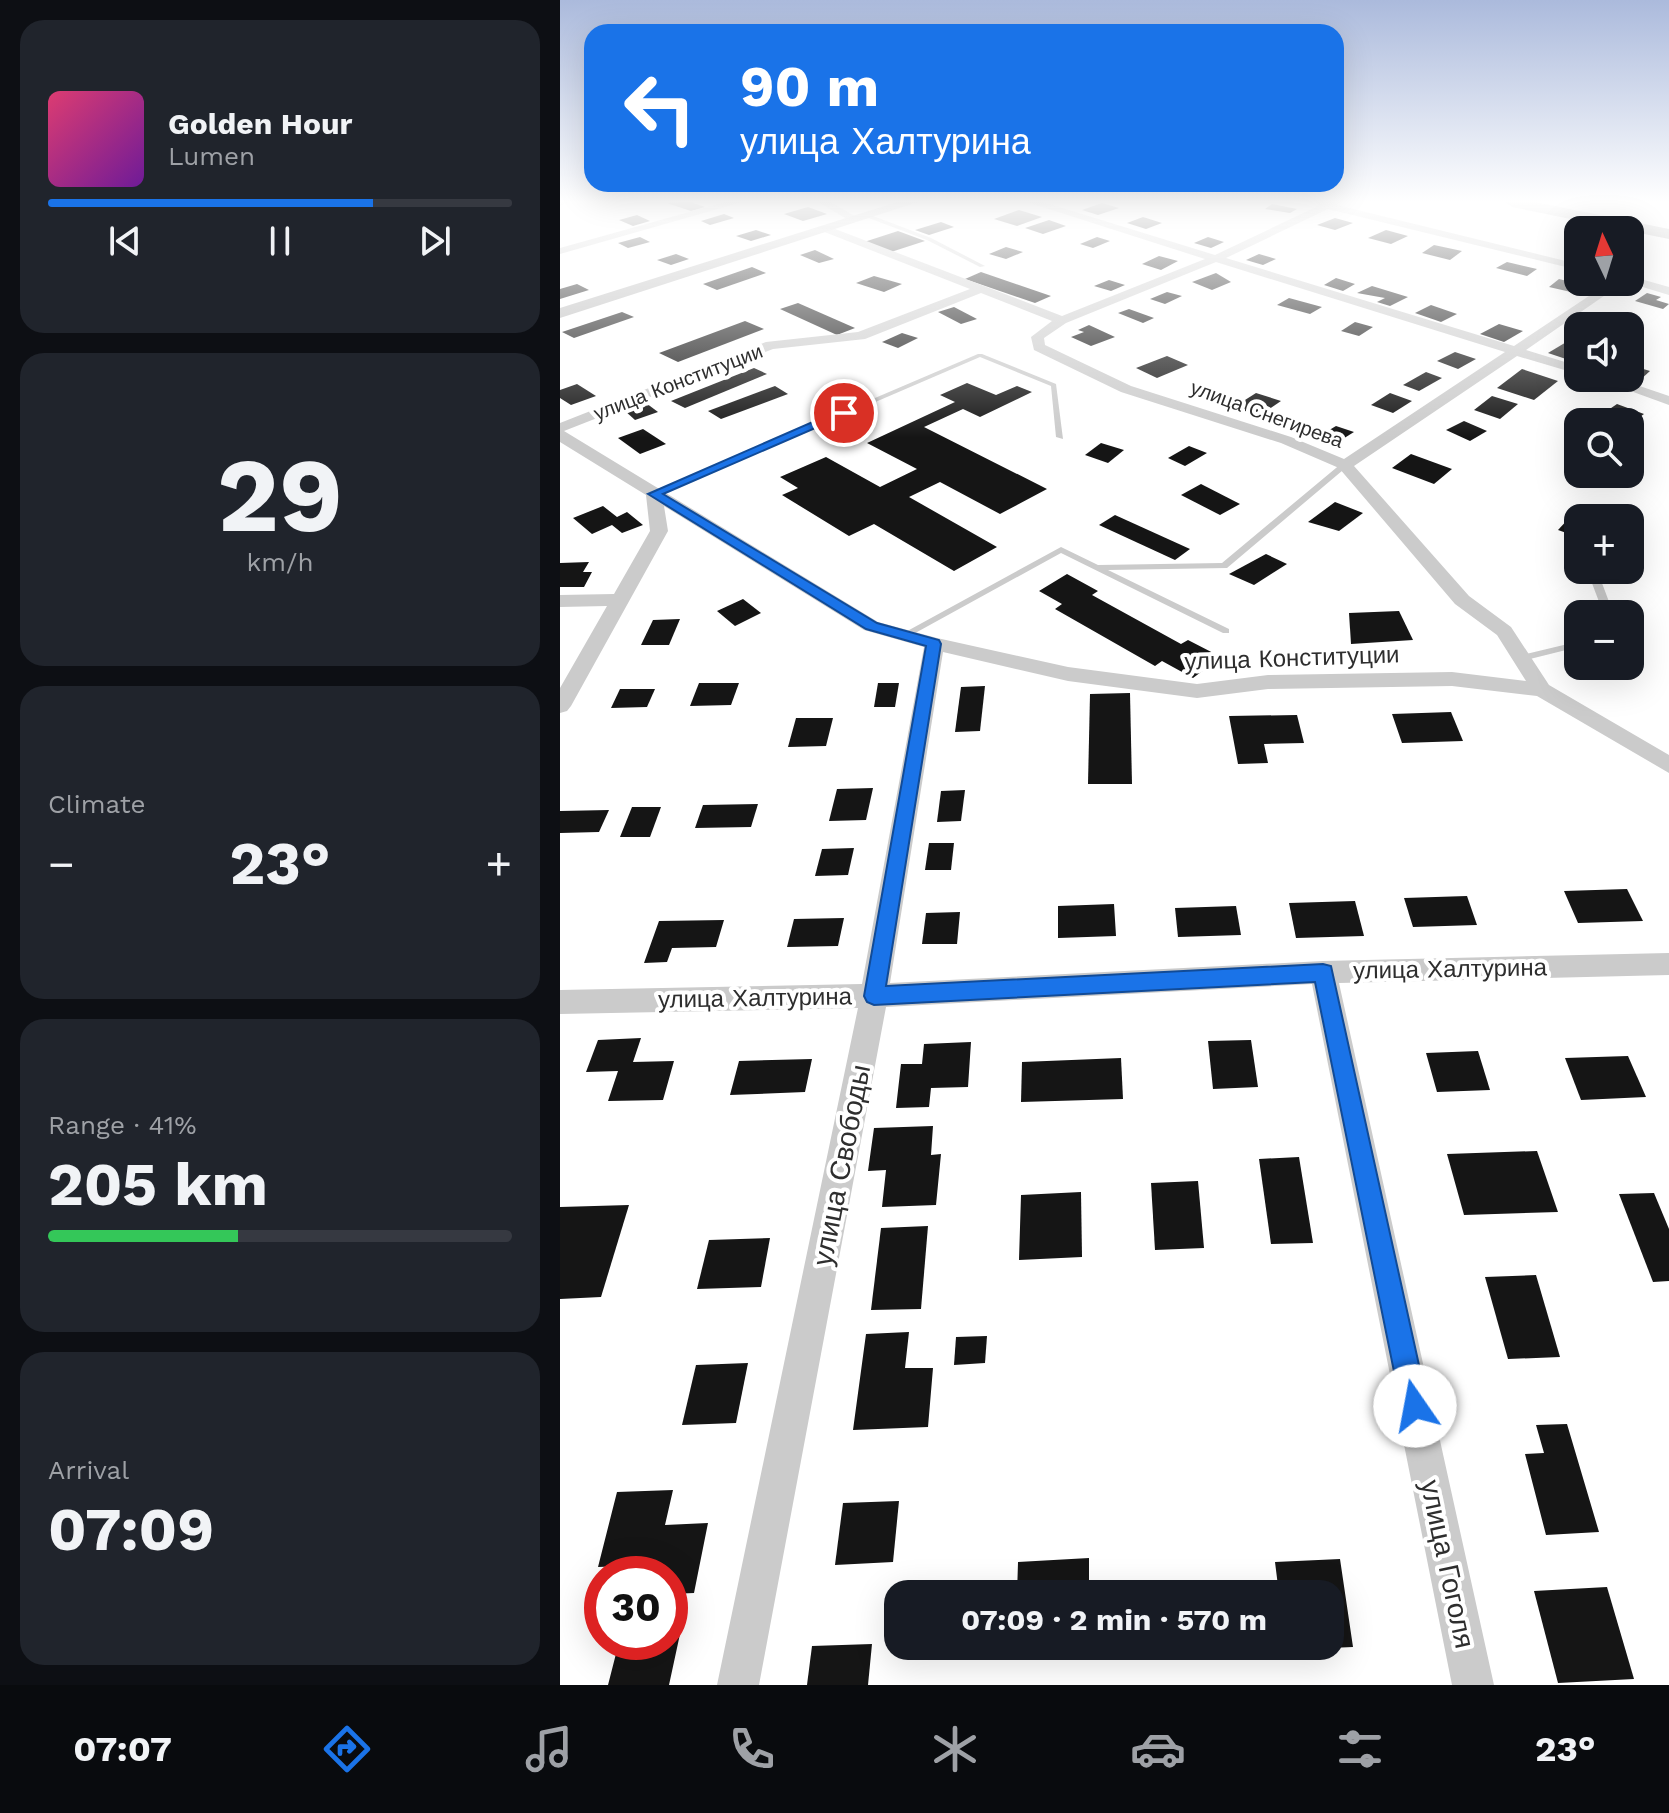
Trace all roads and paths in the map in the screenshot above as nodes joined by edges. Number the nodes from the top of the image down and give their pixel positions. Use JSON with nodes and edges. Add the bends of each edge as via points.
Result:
{"nodes":[{"id":1,"x":662,"y":281,"type":"edge"},
{"id":2,"x":959,"y":281,"type":"edge"},
{"id":3,"x":1160,"y":281,"type":"edge"},
{"id":4,"x":1292,"y":281,"type":"edge"},
{"id":5,"x":1644,"y":284,"type":"edge"},
{"id":6,"x":980,"y":289,"type":"junction"},
{"id":7,"x":1669,"y":291,"type":"edge"},
{"id":8,"x":1597,"y":296,"type":"edge"},
{"id":9,"x":560,"y":313,"type":"edge"},
{"id":10,"x":1062,"y":320,"type":"junction"},
{"id":11,"x":1517,"y":349,"type":"junction"},
{"id":12,"x":1564,"y":365,"type":"edge"},
{"id":13,"x":1643,"y":392,"type":"edge"},
{"id":14,"x":1669,"y":401,"type":"edge"},
{"id":15,"x":560,"y":428,"type":"edge"},
{"id":16,"x":560,"y":435,"type":"edge"},
{"id":17,"x":1060,"y":437,"type":"dead end"},
{"id":18,"x":1345,"y":465,"type":"junction"},
{"id":19,"x":654,"y":494,"type":"junction"},
{"id":20,"x":1096,"y":567,"type":"junction"},
{"id":21,"x":620,"y":600,"type":"junction"},
{"id":22,"x":560,"y":601,"type":"edge"},
{"id":23,"x":1226,"y":631,"type":"dead end"},
{"id":24,"x":920,"y":640,"type":"junction"},
{"id":25,"x":1564,"y":648,"type":"edge"},
{"id":26,"x":1522,"y":658,"type":"junction"},
{"id":27,"x":1542,"y":690,"type":"junction"},
{"id":28,"x":560,"y":706,"type":"edge"},
{"id":29,"x":1669,"y":765,"type":"edge"},
{"id":30,"x":1669,"y":964,"type":"edge"},
{"id":31,"x":1323,"y":972,"type":"junction"},
{"id":32,"x":874,"y":996,"type":"junction"},
{"id":33,"x":560,"y":1002,"type":"edge"},
{"id":34,"x":738,"y":1685,"type":"edge"},
{"id":35,"x":1473,"y":1685,"type":"edge"}],
"edges":[{"from":1,"to":9,"type":"main road"},
{"from":2,"to":6,"type":"street"},
{"from":3,"to":10,"type":"street"},
{"from":4,"to":11,"type":"street"},
{"from":5,"to":7,"type":"street"},
{"from":6,"to":10,"type":"street"},
{"from":6,"to":15,"type":"street","name":"улица Конституции","via":[[860,336],[771,345]]},
{"from":8,"to":11,"type":"street"},
{"from":10,"to":18,"type":"street","name":"улица Снегирева","via":[[1037,337],[1039,347],[1126,389],[1286,440]]},
{"from":11,"to":12,"type":"street"},
{"from":11,"to":18,"type":"street"},
{"from":13,"to":14,"type":"street"},
{"from":16,"to":19,"type":"street","name":"улица Конституции"},
{"from":17,"to":19,"type":"lane","via":[[1054,385],[980,355]]},
{"from":18,"to":20,"type":"lane","via":[[1224,566]]},
{"from":18,"to":26,"type":"street","name":"улица Снегирева","via":[[1462,600],[1504,631]]},
{"from":19,"to":21,"type":"street","via":[[659,531]]},
{"from":19,"to":24,"type":"street","name":"улица Конституции","via":[[871,626]]},
{"from":20,"to":23,"type":"lane","name":"улица Конституции"},
{"from":20,"to":24,"type":"lane","name":"улица Конституции","via":[[1061,550]]},
{"from":21,"to":22,"type":"street"},
{"from":21,"to":28,"type":"street"},
{"from":24,"to":27,"type":"street","name":"улица Конституции","via":[[1068,674],[1197,691],[1268,682],[1452,679]]},
{"from":24,"to":32,"type":"street","name":"улица Свободы"},
{"from":25,"to":26,"type":"lane"},
{"from":26,"to":27,"type":"street","name":"улица Снегирева"},
{"from":27,"to":29,"type":"street"},
{"from":30,"to":31,"type":"street","name":"улица Халтурина"},
{"from":31,"to":32,"type":"street","name":"улица Халтурина"},
{"from":31,"to":35,"type":"street","name":"улица Гоголя"},
{"from":32,"to":33,"type":"street","name":"улица Халтурина"},
{"from":32,"to":34,"type":"street","name":"улица Свободы"}]}
